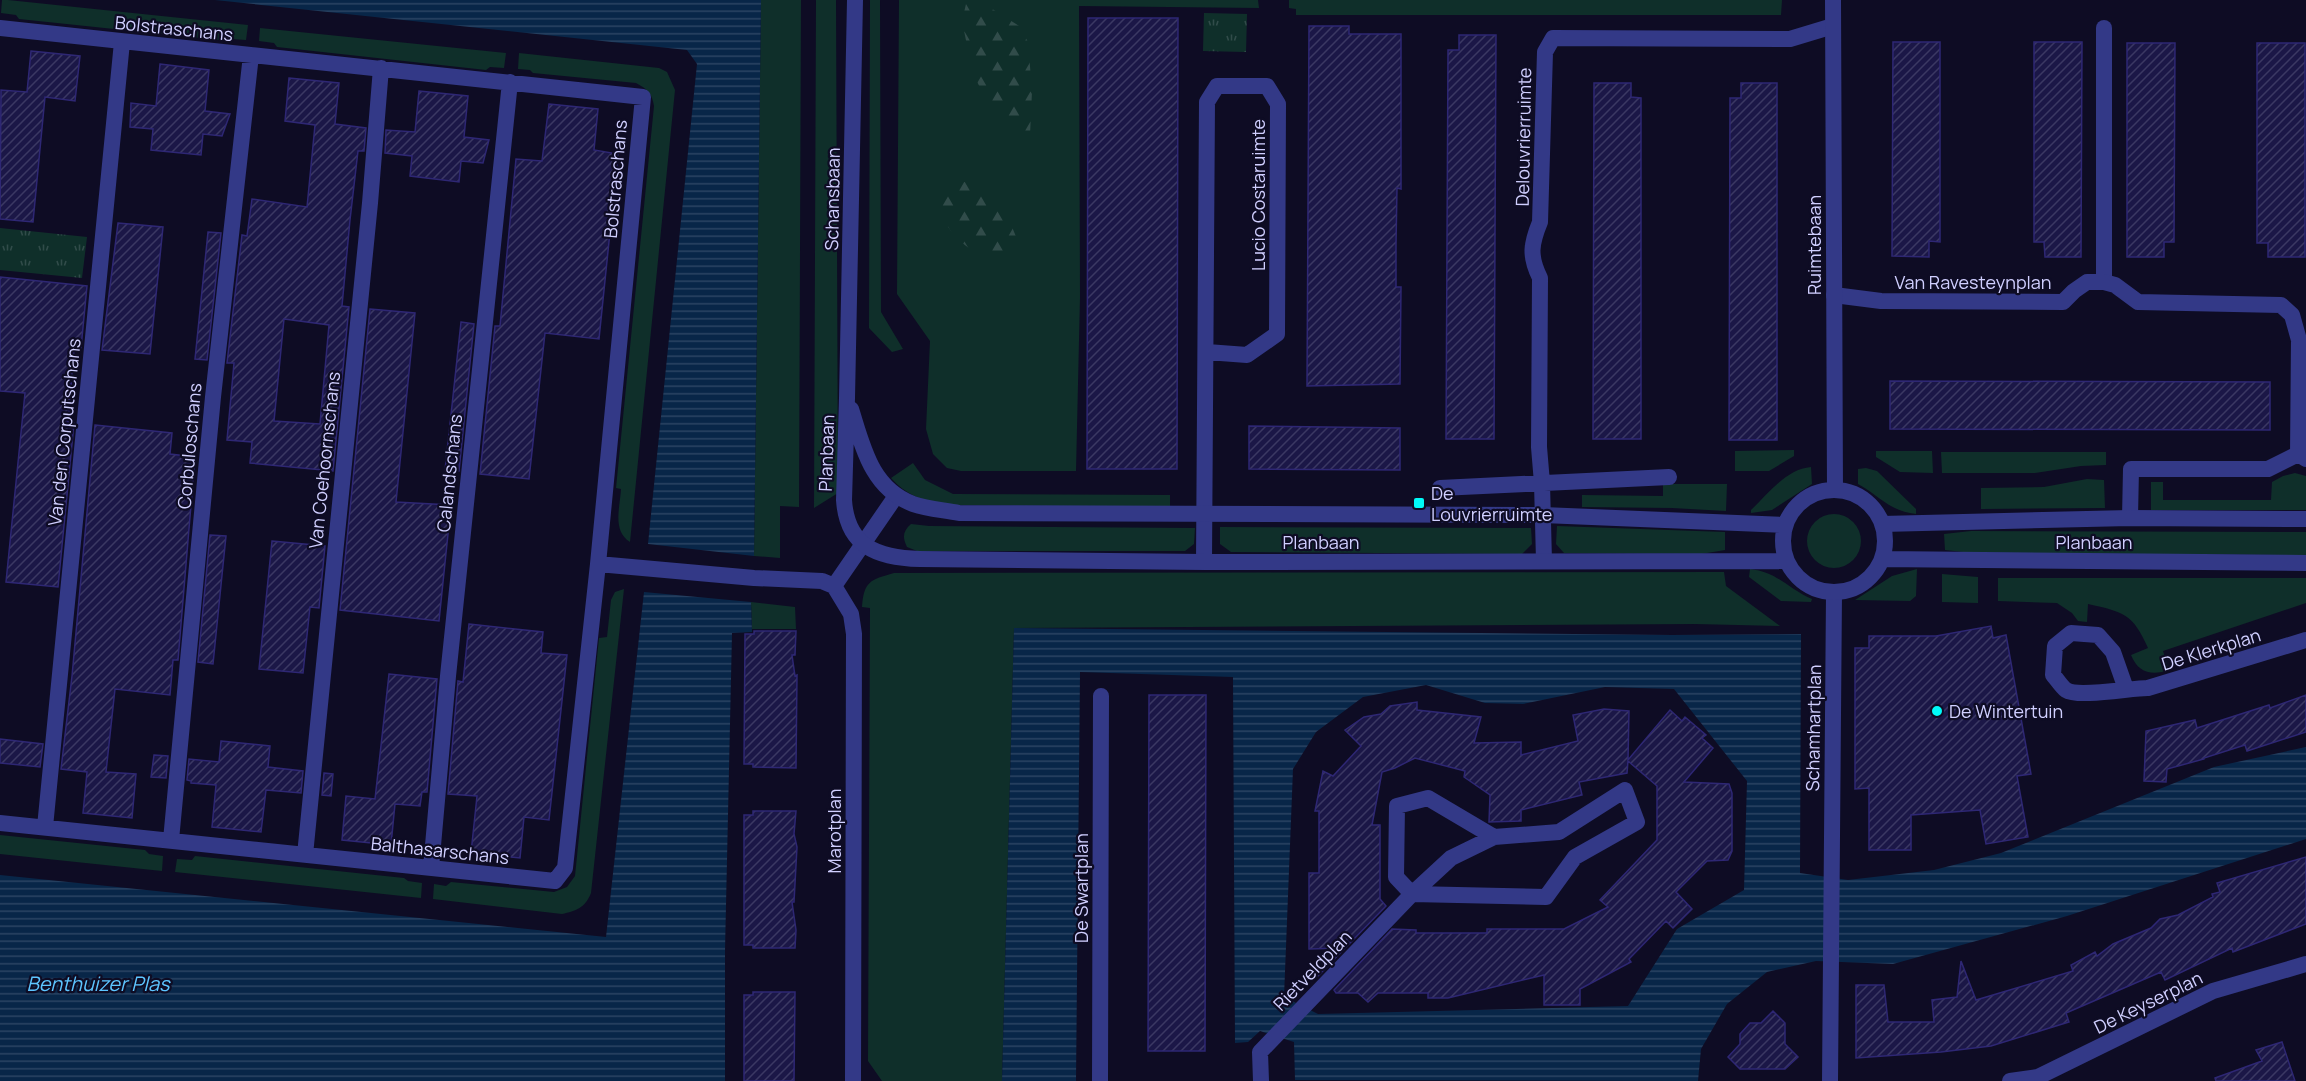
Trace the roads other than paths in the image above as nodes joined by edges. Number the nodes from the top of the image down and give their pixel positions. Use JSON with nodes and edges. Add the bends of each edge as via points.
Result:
{"nodes":[{"id":1,"x":855,"y":0,"type":"edge"},
{"id":2,"x":1833,"y":0,"type":"edge"},
{"id":3,"x":1833,"y":26,"type":"junction"},
{"id":4,"x":0,"y":28,"type":"edge"},
{"id":5,"x":2104,"y":28,"type":"dead end"},
{"id":6,"x":122,"y":42,"type":"junction"},
{"id":7,"x":251,"y":55,"type":"junction"},
{"id":8,"x":381,"y":68,"type":"junction"},
{"id":9,"x":510,"y":81,"type":"junction"},
{"id":10,"x":2104,"y":282,"type":"junction"},
{"id":11,"x":1834,"y":295,"type":"junction"},
{"id":12,"x":1207,"y":352,"type":"junction"},
{"id":13,"x":848,"y":398,"type":"junction"},
{"id":14,"x":2302,"y":457,"type":"edge"},
{"id":15,"x":1669,"y":477,"type":"dead end"},
{"id":16,"x":1542,"y":483,"type":"junction"},
{"id":17,"x":1440,"y":488,"type":"dead end"},
{"id":18,"x":1834,"y":490,"type":"junction"},
{"id":19,"x":896,"y":496,"type":"junction"},
{"id":20,"x":1205,"y":514,"type":"junction"},
{"id":21,"x":1543,"y":515,"type":"junction"},
{"id":22,"x":2130,"y":518,"type":"junction"},
{"id":23,"x":2306,"y":519,"type":"edge"},
{"id":24,"x":1882,"y":524,"type":"junction"},
{"id":25,"x":1785,"y":525,"type":"junction"},
{"id":26,"x":861,"y":544,"type":"junction"},
{"id":27,"x":1882,"y":559,"type":"junction"},
{"id":28,"x":1544,"y":561,"type":"junction"},
{"id":29,"x":1786,"y":561,"type":"junction"},
{"id":30,"x":1204,"y":562,"type":"junction"},
{"id":31,"x":2306,"y":563,"type":"edge"},
{"id":32,"x":598,"y":564,"type":"junction"},
{"id":33,"x":834,"y":586,"type":"junction"},
{"id":34,"x":1834,"y":592,"type":"junction"},
{"id":35,"x":2306,"y":640,"type":"edge"},
{"id":36,"x":2126,"y":688,"type":"junction"},
{"id":37,"x":1101,"y":696,"type":"dead end"},
{"id":38,"x":0,"y":823,"type":"edge"},
{"id":39,"x":45,"y":827,"type":"junction"},
{"id":40,"x":1559,"y":832,"type":"junction"},
{"id":41,"x":1494,"y":837,"type":"junction"},
{"id":42,"x":171,"y":840,"type":"junction"},
{"id":43,"x":304,"y":855,"type":"junction"},
{"id":44,"x":1575,"y":857,"type":"junction"},
{"id":45,"x":431,"y":868,"type":"junction"},
{"id":46,"x":1412,"y":894,"type":"junction"},
{"id":47,"x":2306,"y":964,"type":"edge"},
{"id":48,"x":1261,"y":1080,"type":"edge"},
{"id":49,"x":853,"y":1081,"type":"edge"},
{"id":50,"x":1100,"y":1081,"type":"edge"},
{"id":51,"x":1830,"y":1081,"type":"edge"},
{"id":52,"x":2010,"y":1081,"type":"edge"}],
"edges":[{"from":1,"to":13,"type":"street","name":"Schansbaan"},
{"from":2,"to":3,"type":"street","name":"Ruimtebaan"},
{"from":3,"to":11,"type":"street","name":"Ruimtebaan"},
{"from":3,"to":16,"type":"street","name":"Delouvrierruimte","via":[[1790,39],[1553,38],[1545,52],[1540,222],[1533,241],[1533,264],[1540,278]]},
{"from":4,"to":6,"type":"street","name":"Bolstraschans"},
{"from":5,"to":10,"type":"street"},
{"from":6,"to":7,"type":"street","name":"Bolstraschans"},
{"from":6,"to":39,"type":"street","name":"Van den Corputschans"},
{"from":7,"to":8,"type":"street","name":"Bolstraschans"},
{"from":7,"to":42,"type":"street","name":"Corbuloschans","via":[[213,397]]},
{"from":8,"to":9,"type":"street","name":"Bolstraschans"},
{"from":8,"to":43,"type":"street","name":"Van Coehoornschans"},
{"from":9,"to":32,"type":"street","name":"Bolstraschans","via":[[643,97]]},
{"from":9,"to":45,"type":"street","name":"Calandschans"},
{"from":10,"to":11,"type":"street","name":"Van Ravesteynplan","via":[[2087,282],[2063,302],[1881,301]]},
{"from":10,"to":14,"type":"street","via":[[2138,302],[2281,305],[2292,315],[2299,340]]},
{"from":11,"to":18,"type":"street","name":"Ruimtebaan"},
{"from":12,"to":12,"type":"street","name":"Lucio Costaruimte","via":[[1207,102],[1217,86],[1267,86],[1278,104],[1277,334],[1247,355]]},
{"from":12,"to":20,"type":"street","name":"Lucio Costaruimte"},
{"from":13,"to":19,"type":"street","name":"Planbaan","via":[[865,454],[877,478]]},
{"from":13,"to":26,"type":"street","name":"Planbaan","via":[[845,515]]},
{"from":14,"to":22,"type":"street","name":"Planbaan","via":[[2268,469],[2132,468]]},
{"from":15,"to":16,"type":"street"},
{"from":16,"to":17,"type":"street"},
{"from":16,"to":21,"type":"street","name":"Delouvrierruimte"},
{"from":18,"to":24,"type":"street","via":[[1868,503]]},
{"from":18,"to":25,"type":"street","via":[[1804,500]]},
{"from":19,"to":20,"type":"street","name":"Planbaan","via":[[914,504],[959,513]]},
{"from":19,"to":26,"type":"street"},
{"from":20,"to":21,"type":"street","name":"Planbaan"},
{"from":20,"to":30,"type":"street","name":"Lucio Costaruimte"},
{"from":21,"to":25,"type":"street","name":"Planbaan"},
{"from":21,"to":28,"type":"street","name":"Delouvrierruimte"},
{"from":22,"to":23,"type":"street","name":"Planbaan"},
{"from":22,"to":24,"type":"street","name":"Planbaan"},
{"from":24,"to":27,"type":"street"},
{"from":25,"to":29,"type":"street"},
{"from":26,"to":30,"type":"street","name":"Planbaan","via":[[896,558]]},
{"from":26,"to":33,"type":"street"},
{"from":27,"to":31,"type":"street","name":"Planbaan"},
{"from":27,"to":34,"type":"street","via":[[1858,586]]},
{"from":28,"to":29,"type":"street","name":"Planbaan"},
{"from":28,"to":30,"type":"street","name":"Planbaan"},
{"from":29,"to":34,"type":"street","via":[[1805,584]]},
{"from":32,"to":33,"type":"street","via":[[822,581]]},
{"from":32,"to":45,"type":"street","name":"Balthasarschans","via":[[565,868],[555,882]]},
{"from":33,"to":49,"type":"street","name":"Marotplan","via":[[851,614],[854,634]]},
{"from":34,"to":51,"type":"street","name":"Schamhartplan"},
{"from":35,"to":36,"type":"street","name":"De Klerkplan","via":[[2148,688]]},
{"from":36,"to":36,"type":"street","name":"De Klerkplan","via":[[2085,694],[2067,690],[2053,675],[2055,646],[2071,633],[2098,634],[2113,652]]},
{"from":37,"to":50,"type":"street","name":"De Swartplan"},
{"from":38,"to":39,"type":"street","name":"Balthasarschans"},
{"from":39,"to":42,"type":"street","name":"Balthasarschans"},
{"from":40,"to":41,"type":"street","name":"Rietveldplan"},
{"from":40,"to":44,"type":"street"},
{"from":40,"to":44,"type":"street","name":"Rietveldplan","via":[[1625,790],[1637,822]]},
{"from":41,"to":46,"type":"street","name":"Rietveldplan","via":[[1451,858]]},
{"from":41,"to":46,"type":"street","via":[[1428,798],[1397,806],[1396,877]]},
{"from":42,"to":43,"type":"street","name":"Balthasarschans"},
{"from":43,"to":45,"type":"street","name":"Balthasarschans"},
{"from":44,"to":46,"type":"street","name":"Rietveldplan","via":[[1546,897]]},
{"from":46,"to":48,"type":"street","name":"Rietveldplan","via":[[1260,1052]]},
{"from":47,"to":52,"type":"street","name":"De Keyserplan","via":[[2213,991],[2038,1077]]}]}
